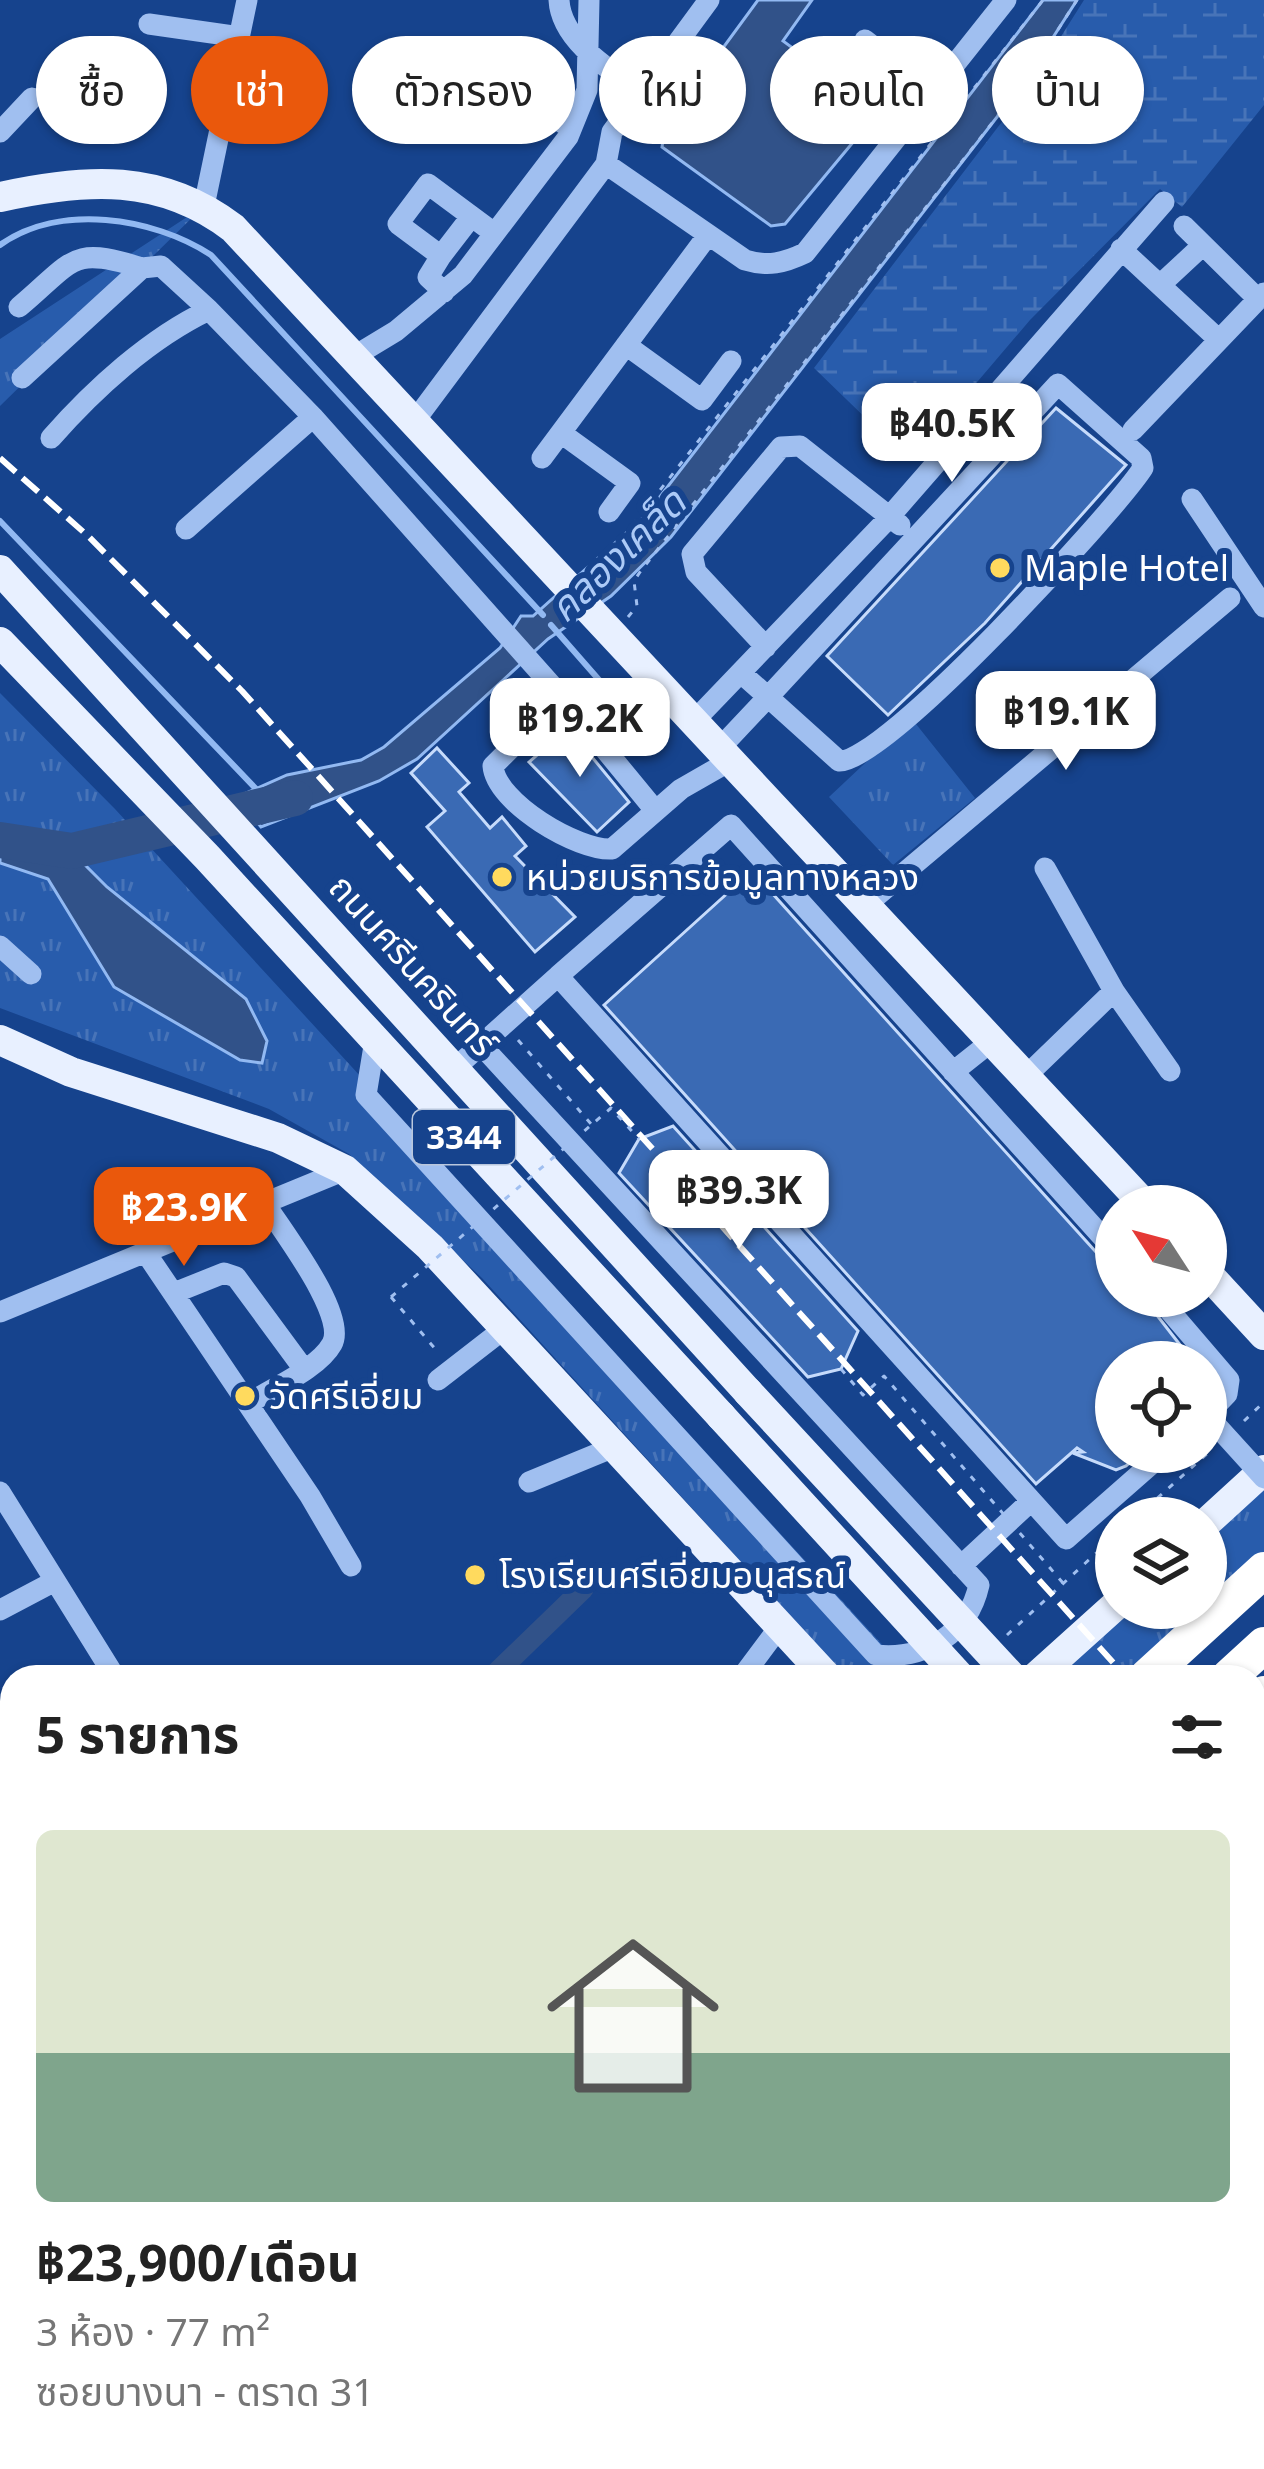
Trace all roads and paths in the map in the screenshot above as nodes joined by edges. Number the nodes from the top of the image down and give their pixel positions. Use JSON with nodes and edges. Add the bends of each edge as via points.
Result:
{"nodes":[{"id":1,"x":247,"y":0,"type":"edge"},
{"id":2,"x":559,"y":0,"type":"edge"},
{"id":3,"x":589,"y":0,"type":"edge"},
{"id":4,"x":709,"y":0,"type":"edge"},
{"id":5,"x":1006,"y":0,"type":"edge"},
{"id":6,"x":1042,"y":0,"type":"edge"},
{"id":7,"x":1077,"y":0,"type":"edge"},
{"id":8,"x":149,"y":24,"type":"dead end"},
{"id":9,"x":233,"y":36,"type":"edge"},
{"id":10,"x":240,"y":36,"type":"edge"},
{"id":11,"x":682,"y":36,"type":"edge"},
{"id":12,"x":968,"y":49,"type":"edge"},
{"id":13,"x":591,"y":56,"type":"junction"},
{"id":14,"x":599,"y":62,"type":"edge"},
{"id":15,"x":32,"y":98,"type":"dead end"},
{"id":16,"x":575,"y":120,"type":"edge"},
{"id":17,"x":0,"y":132,"type":"edge"},
{"id":18,"x":217,"y":144,"type":"edge"},
{"id":19,"x":560,"y":144,"type":"edge"},
{"id":20,"x":610,"y":144,"type":"edge"},
{"id":21,"x":893,"y":144,"type":"edge"},
{"id":22,"x":606,"y":164,"type":"junction"},
{"id":23,"x":14,"y":194,"type":"edge"},
{"id":24,"x":1164,"y":202,"type":"dead end"},
{"id":25,"x":204,"y":206,"type":"junction"},
{"id":26,"x":0,"y":210,"type":"edge"},
{"id":27,"x":472,"y":217,"type":"junction"},
{"id":28,"x":1184,"y":226,"type":"dead end"},
{"id":29,"x":494,"y":233,"type":"junction"},
{"id":30,"x":708,"y":235,"type":"junction"},
{"id":31,"x":1202,"y":245,"type":"junction"},
{"id":32,"x":1121,"y":249,"type":"junction"},
{"id":33,"x":441,"y":256,"type":"junction"},
{"id":34,"x":142,"y":268,"type":"junction"},
{"id":35,"x":1160,"y":285,"type":"junction"},
{"id":36,"x":444,"y":292,"type":"junction"},
{"id":37,"x":1261,"y":296,"type":"edge"},
{"id":38,"x":19,"y":307,"type":"dead end"},
{"id":39,"x":209,"y":310,"type":"junction"},
{"id":40,"x":1218,"y":339,"type":"junction"},
{"id":41,"x":626,"y":345,"type":"junction"},
{"id":42,"x":353,"y":357,"type":"junction"},
{"id":43,"x":731,"y":361,"type":"dead end"},
{"id":44,"x":22,"y":378,"type":"dead end"},
{"id":45,"x":314,"y":417,"type":"junction"},
{"id":46,"x":412,"y":422,"type":"junction"},
{"id":47,"x":1132,"y":430,"type":"dead end"},
{"id":48,"x":561,"y":433,"type":"junction"},
{"id":49,"x":957,"y":434,"type":"junction"},
{"id":50,"x":51,"y":438,"type":"dead end"},
{"id":51,"x":542,"y":458,"type":"dead end"},
{"id":52,"x":983,"y":459,"type":"junction"},
{"id":53,"x":1192,"y":499,"type":"dead end"},
{"id":54,"x":609,"y":512,"type":"dead end"},
{"id":55,"x":889,"y":517,"type":"junction"},
{"id":56,"x":186,"y":529,"type":"dead end"},
{"id":57,"x":915,"y":536,"type":"junction"},
{"id":58,"x":614,"y":549,"type":"dead end"},
{"id":59,"x":0,"y":570,"type":"edge"},
{"id":60,"x":1230,"y":598,"type":"dead end"},
{"id":61,"x":1264,"y":607,"type":"edge"},
{"id":62,"x":602,"y":627,"type":"junction"},
{"id":63,"x":0,"y":642,"type":"edge"},
{"id":64,"x":766,"y":646,"type":"junction"},
{"id":65,"x":741,"y":674,"type":"junction"},
{"id":66,"x":562,"y":697,"type":"junction"},
{"id":67,"x":768,"y":697,"type":"junction"},
{"id":68,"x":693,"y":722,"type":"junction"},
{"id":69,"x":724,"y":755,"type":"junction"},
{"id":70,"x":654,"y":809,"type":"junction"},
{"id":71,"x":1045,"y":868,"type":"dead end"},
{"id":72,"x":866,"y":905,"type":"junction"},
{"id":73,"x":0,"y":946,"type":"edge"},
{"id":74,"x":31,"y":974,"type":"dead end"},
{"id":75,"x":558,"y":976,"type":"junction"},
{"id":76,"x":1114,"y":992,"type":"junction"},
{"id":77,"x":504,"y":1024,"type":"junction"},
{"id":78,"x":0,"y":1040,"type":"edge"},
{"id":79,"x":375,"y":1040,"type":"junction"},
{"id":80,"x":992,"y":1041,"type":"junction"},
{"id":81,"x":481,"y":1046,"type":"junction"},
{"id":82,"x":454,"y":1069,"type":"junction"},
{"id":83,"x":1170,"y":1071,"type":"dead end"},
{"id":84,"x":953,"y":1072,"type":"junction"},
{"id":85,"x":1025,"y":1077,"type":"junction"},
{"id":86,"x":592,"y":1125,"type":"junction"},
{"id":87,"x":639,"y":1139,"type":"dead end"},
{"id":88,"x":345,"y":1170,"type":"junction"},
{"id":89,"x":1126,"y":1185,"type":"edge"},
{"id":90,"x":266,"y":1204,"type":"junction"},
{"id":91,"x":785,"y":1208,"type":"dead end"},
{"id":92,"x":768,"y":1223,"type":"dead end"},
{"id":93,"x":1095,"y":1229,"type":"edge"},
{"id":94,"x":146,"y":1253,"type":"junction"},
{"id":95,"x":174,"y":1293,"type":"junction"},
{"id":96,"x":1227,"y":1295,"type":"edge"},
{"id":97,"x":0,"y":1312,"type":"edge"},
{"id":98,"x":1175,"y":1317,"type":"edge"},
{"id":99,"x":505,"y":1328,"type":"junction"},
{"id":100,"x":1264,"y":1335,"type":"edge"},
{"id":101,"x":1195,"y":1341,"type":"edge"},
{"id":102,"x":303,"y":1368,"type":"junction"},
{"id":103,"x":841,"y":1369,"type":"dead end"},
{"id":104,"x":445,"y":1375,"type":"joint"},
{"id":105,"x":1264,"y":1402,"type":"edge"},
{"id":106,"x":248,"y":1404,"type":"junction"},
{"id":107,"x":1232,"y":1431,"type":"dead end"},
{"id":108,"x":1227,"y":1436,"type":"edge"},
{"id":109,"x":614,"y":1447,"type":"junction"},
{"id":110,"x":1141,"y":1473,"type":"edge"},
{"id":111,"x":1186,"y":1473,"type":"edge"},
{"id":112,"x":1264,"y":1474,"type":"edge"},
{"id":113,"x":529,"y":1481,"type":"dead end"},
{"id":114,"x":0,"y":1492,"type":"edge"},
{"id":115,"x":1159,"y":1497,"type":"edge"},
{"id":116,"x":1031,"y":1502,"type":"junction"},
{"id":117,"x":1227,"y":1505,"type":"edge"},
{"id":118,"x":1095,"y":1554,"type":"edge"},
{"id":119,"x":961,"y":1565,"type":"junction"},
{"id":120,"x":351,"y":1566,"type":"dead end"},
{"id":121,"x":1264,"y":1570,"type":"edge"},
{"id":122,"x":55,"y":1581,"type":"junction"},
{"id":123,"x":1064,"y":1583,"type":"junction"},
{"id":124,"x":1264,"y":1601,"type":"edge"},
{"id":125,"x":0,"y":1610,"type":"edge"},
{"id":126,"x":1095,"y":1624,"type":"edge"},
{"id":127,"x":780,"y":1626,"type":"junction"},
{"id":128,"x":1004,"y":1638,"type":"dead end"},
{"id":129,"x":108,"y":1665,"type":"edge"},
{"id":130,"x":751,"y":1665,"type":"edge"},
{"id":131,"x":816,"y":1665,"type":"edge"},
{"id":132,"x":949,"y":1665,"type":"edge"},
{"id":133,"x":1001,"y":1665,"type":"edge"},
{"id":134,"x":1049,"y":1665,"type":"edge"},
{"id":135,"x":1160,"y":1665,"type":"edge"},
{"id":136,"x":1194,"y":1665,"type":"edge"}],
"edges":[{"from":1,"to":10,"type":"street"},
{"from":2,"to":13,"type":"street","via":[[568,28]]},
{"from":3,"to":13,"type":"street"},
{"from":4,"to":11,"type":"street"},
{"from":5,"to":12,"type":"street"},
{"from":6,"to":58,"type":"path"},
{"from":7,"to":62,"type":"path","via":[[1025,81],[640,572],[637,605]]},
{"from":8,"to":9,"type":"street"},
{"from":13,"to":14,"type":"street"},
{"from":13,"to":16,"type":"street"},
{"from":15,"to":17,"type":"street"},
{"from":18,"to":25,"type":"street"},
{"from":19,"to":29,"type":"street"},
{"from":20,"to":22,"type":"street"},
{"from":21,"to":30,"type":"street","via":[[806,253],[759,265]]},
{"from":22,"to":30,"type":"street"},
{"from":22,"to":46,"type":"street"},
{"from":23,"to":25,"type":"main road","via":[[117,184],[164,188]]},
{"from":23,"to":26,"type":"main road"},
{"from":24,"to":32,"type":"street"},
{"from":25,"to":42,"type":"main road"},
{"from":27,"to":29,"type":"street"},
{"from":27,"to":33,"type":"street"},
{"from":27,"to":33,"type":"street","via":[[428,184],[398,224]]},
{"from":28,"to":31,"type":"street"},
{"from":29,"to":36,"type":"street"},
{"from":30,"to":41,"type":"street"},
{"from":31,"to":35,"type":"street"},
{"from":31,"to":37,"type":"street"},
{"from":32,"to":35,"type":"street"},
{"from":32,"to":49,"type":"street"},
{"from":33,"to":36,"type":"street","via":[[428,277]]},
{"from":34,"to":38,"type":"street","via":[[95,253]]},
{"from":34,"to":39,"type":"street","via":[[161,266]]},
{"from":34,"to":44,"type":"street"},
{"from":35,"to":40,"type":"street"},
{"from":36,"to":42,"type":"street"},
{"from":37,"to":40,"type":"street"},
{"from":39,"to":45,"type":"street"},
{"from":39,"to":50,"type":"street","via":[[82,403]]},
{"from":40,"to":47,"type":"street"},
{"from":41,"to":43,"type":"street","via":[[702,400]]},
{"from":41,"to":48,"type":"street"},
{"from":42,"to":46,"type":"main road"},
{"from":45,"to":56,"type":"street"},
{"from":45,"to":66,"type":"street"},
{"from":46,"to":62,"type":"main road"},
{"from":48,"to":51,"type":"street"},
{"from":48,"to":54,"type":"street","via":[[630,483]]},
{"from":49,"to":52,"type":"street"},
{"from":49,"to":55,"type":"street"},
{"from":52,"to":57,"type":"street"},
{"from":52,"to":67,"type":"street","via":[[1058,384],[1143,468],[995,635],[864,755],[839,761]]},
{"from":53,"to":61,"type":"street"},
{"from":55,"to":57,"type":"street"},
{"from":55,"to":64,"type":"street"},
{"from":55,"to":64,"type":"street","via":[[800,446],[774,453],[692,554],[696,572]]},
{"from":57,"to":67,"type":"street"},
{"from":59,"to":82,"type":"main road","name":"ถนนศรีนครินทร์","number":"3344"},
{"from":60,"to":72,"type":"street"},
{"from":62,"to":68,"type":"main road"},
{"from":63,"to":79,"type":"main road","number":"3344"},
{"from":64,"to":65,"type":"street"},
{"from":65,"to":67,"type":"street"},
{"from":65,"to":68,"type":"street"},
{"from":66,"to":70,"type":"street"},
{"from":66,"to":70,"type":"street","via":[[497,758],[500,786],[549,827],[601,849],[612,849]]},
{"from":67,"to":69,"type":"street"},
{"from":68,"to":69,"type":"main road"},
{"from":69,"to":70,"type":"street"},
{"from":69,"to":72,"type":"main road"},
{"from":71,"to":76,"type":"street"},
{"from":72,"to":80,"type":"main road"},
{"from":73,"to":74,"type":"street"},
{"from":75,"to":77,"type":"street"},
{"from":75,"to":84,"type":"street","via":[[731,825]]},
{"from":75,"to":116,"type":"street"},
{"from":76,"to":83,"type":"street"},
{"from":76,"to":85,"type":"street"},
{"from":77,"to":81,"type":"street"},
{"from":77,"to":86,"type":"path"},
{"from":78,"to":88,"type":"main road","via":[[70,1072],[278,1138]]},
{"from":79,"to":119,"type":"street","via":[[366,1095],[876,1655],[909,1658],[973,1613],[979,1585]]},
{"from":79,"to":132,"type":"main road","number":"3344","bridge":true},
{"from":80,"to":84,"type":"street"},
{"from":80,"to":85,"type":"main road"},
{"from":81,"to":82,"type":"street"},
{"from":81,"to":119,"type":"street"},
{"from":82,"to":133,"type":"main road","name":"ถนนศรีนครินทร์","number":"3344","bridge":true},
{"from":84,"to":93,"type":"street"},
{"from":85,"to":89,"type":"main road"},
{"from":86,"to":87,"type":"path","bridge":true,"via":[[611,1108]]},
{"from":86,"to":104,"type":"path","bridge":true,"via":[[392,1297]]},
{"from":88,"to":90,"type":"street"},
{"from":88,"to":99,"type":"main road"},
{"from":90,"to":94,"type":"street"},
{"from":90,"to":102,"type":"street","via":[[336,1324],[335,1340]]},
{"from":91,"to":92,"type":"path","bridge":true},
{"from":94,"to":95,"type":"street"},
{"from":94,"to":97,"type":"street"},
{"from":95,"to":102,"type":"street","via":[[224,1273],[236,1276]]},
{"from":95,"to":106,"type":"street"},
{"from":96,"to":100,"type":"main road"},
{"from":98,"to":101,"type":"street"},
{"from":99,"to":104,"type":"street"},
{"from":99,"to":109,"type":"main road"},
{"from":102,"to":106,"type":"street"},
{"from":103,"to":123,"type":"path","bridge":true,"via":[[863,1395],[884,1376]]},
{"from":105,"to":107,"type":"path"},
{"from":106,"to":120,"type":"street"},
{"from":108,"to":112,"type":"street","bridge":true},
{"from":109,"to":113,"type":"street"},
{"from":109,"to":127,"type":"main road"},
{"from":110,"to":116,"type":"street","via":[[1066,1539]]},
{"from":111,"to":115,"type":"path"},
{"from":112,"to":117,"type":"main road"},
{"from":114,"to":122,"type":"street"},
{"from":116,"to":119,"type":"street"},
{"from":118,"to":123,"type":"path"},
{"from":121,"to":135,"type":"highway"},
{"from":122,"to":125,"type":"street"},
{"from":122,"to":129,"type":"street"},
{"from":123,"to":128,"type":"path"},
{"from":124,"to":136,"type":"highway"},
{"from":126,"to":134,"type":"main road"},
{"from":127,"to":130,"type":"street"},
{"from":127,"to":131,"type":"main road"}]}
